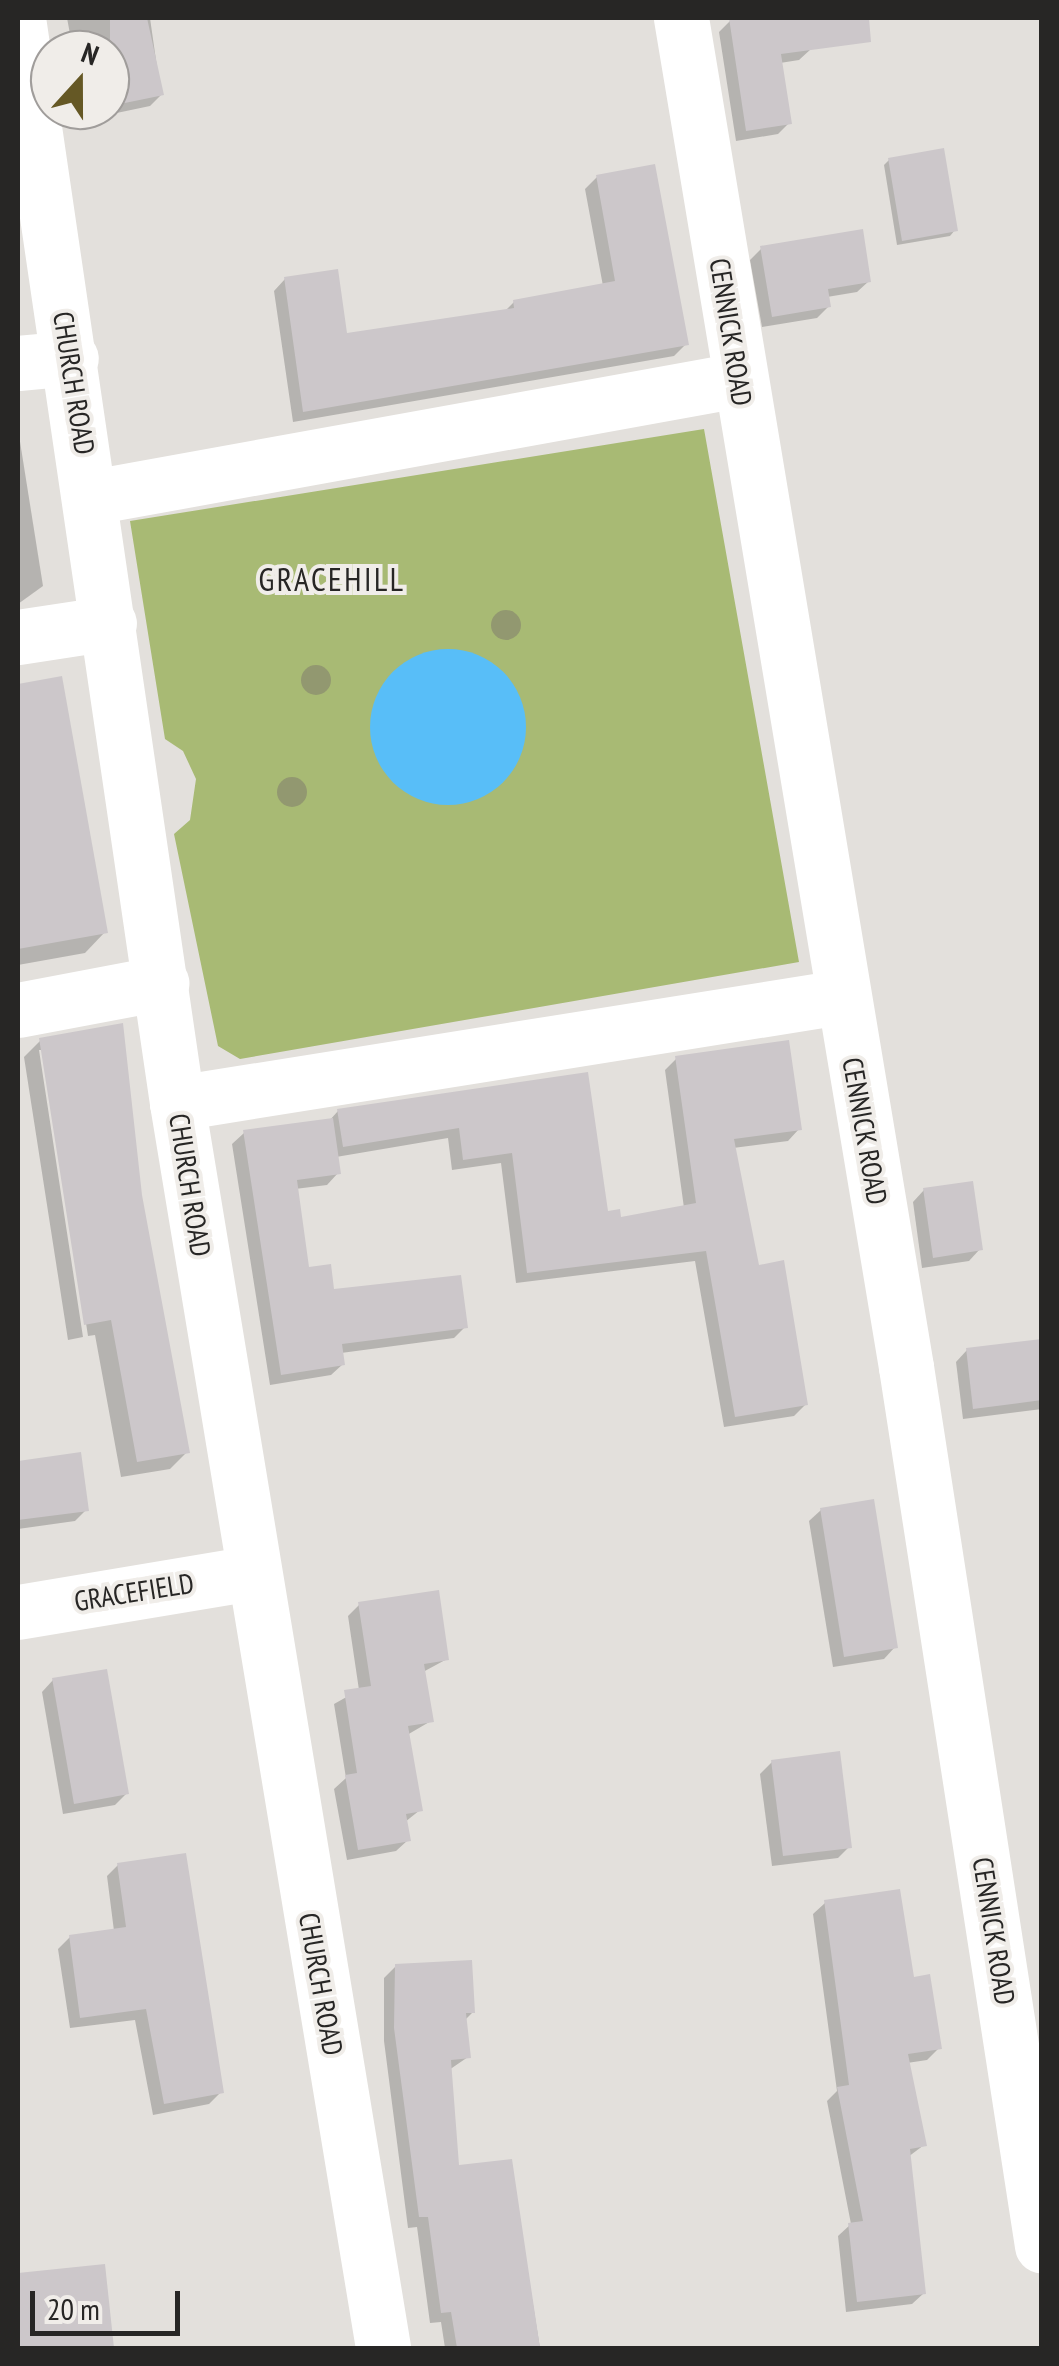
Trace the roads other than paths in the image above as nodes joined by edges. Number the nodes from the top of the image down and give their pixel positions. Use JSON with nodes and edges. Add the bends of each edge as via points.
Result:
{"nodes":[{"id":1,"x":18,"y":18,"type":"edge"},
{"id":2,"x":680,"y":18,"type":"edge"},
{"id":3,"x":44,"y":361,"type":"edge"},
{"id":4,"x":738,"y":380,"type":"junction"},
{"id":5,"x":92,"y":496,"type":"junction"},
{"id":6,"x":110,"y":623,"type":"junction"},
{"id":7,"x":18,"y":637,"type":"edge"},
{"id":8,"x":161,"y":983,"type":"junction"},
{"id":9,"x":840,"y":997,"type":"junction"},
{"id":10,"x":18,"y":1010,"type":"edge"},
{"id":11,"x":178,"y":1103,"type":"junction"},
{"id":12,"x":251,"y":1573,"type":"junction"},
{"id":13,"x":18,"y":1612,"type":"edge"},
{"id":14,"x":1042,"y":2246,"type":"edge"},
{"id":15,"x":383,"y":2348,"type":"edge"}],
"edges":[{"from":1,"to":3,"type":"street","name":"CHURCH ROAD"},
{"from":2,"to":4,"type":"street","name":"CENNICK ROAD"},
{"from":3,"to":5,"type":"street","name":"CHURCH ROAD"},
{"from":4,"to":5,"type":"street"},
{"from":4,"to":9,"type":"street","name":"CENNICK ROAD"},
{"from":5,"to":6,"type":"street","name":"CHURCH ROAD"},
{"from":6,"to":7,"type":"street"},
{"from":6,"to":8,"type":"street","name":"CHURCH ROAD"},
{"from":8,"to":10,"type":"street"},
{"from":8,"to":11,"type":"street","name":"CHURCH ROAD"},
{"from":9,"to":11,"type":"street"},
{"from":9,"to":14,"type":"street","name":"CENNICK ROAD","via":[[906,1367]]},
{"from":11,"to":12,"type":"street","name":"CHURCH ROAD"},
{"from":12,"to":13,"type":"street","name":"GRACEFIELD"},
{"from":12,"to":15,"type":"street","name":"CHURCH ROAD"}]}
